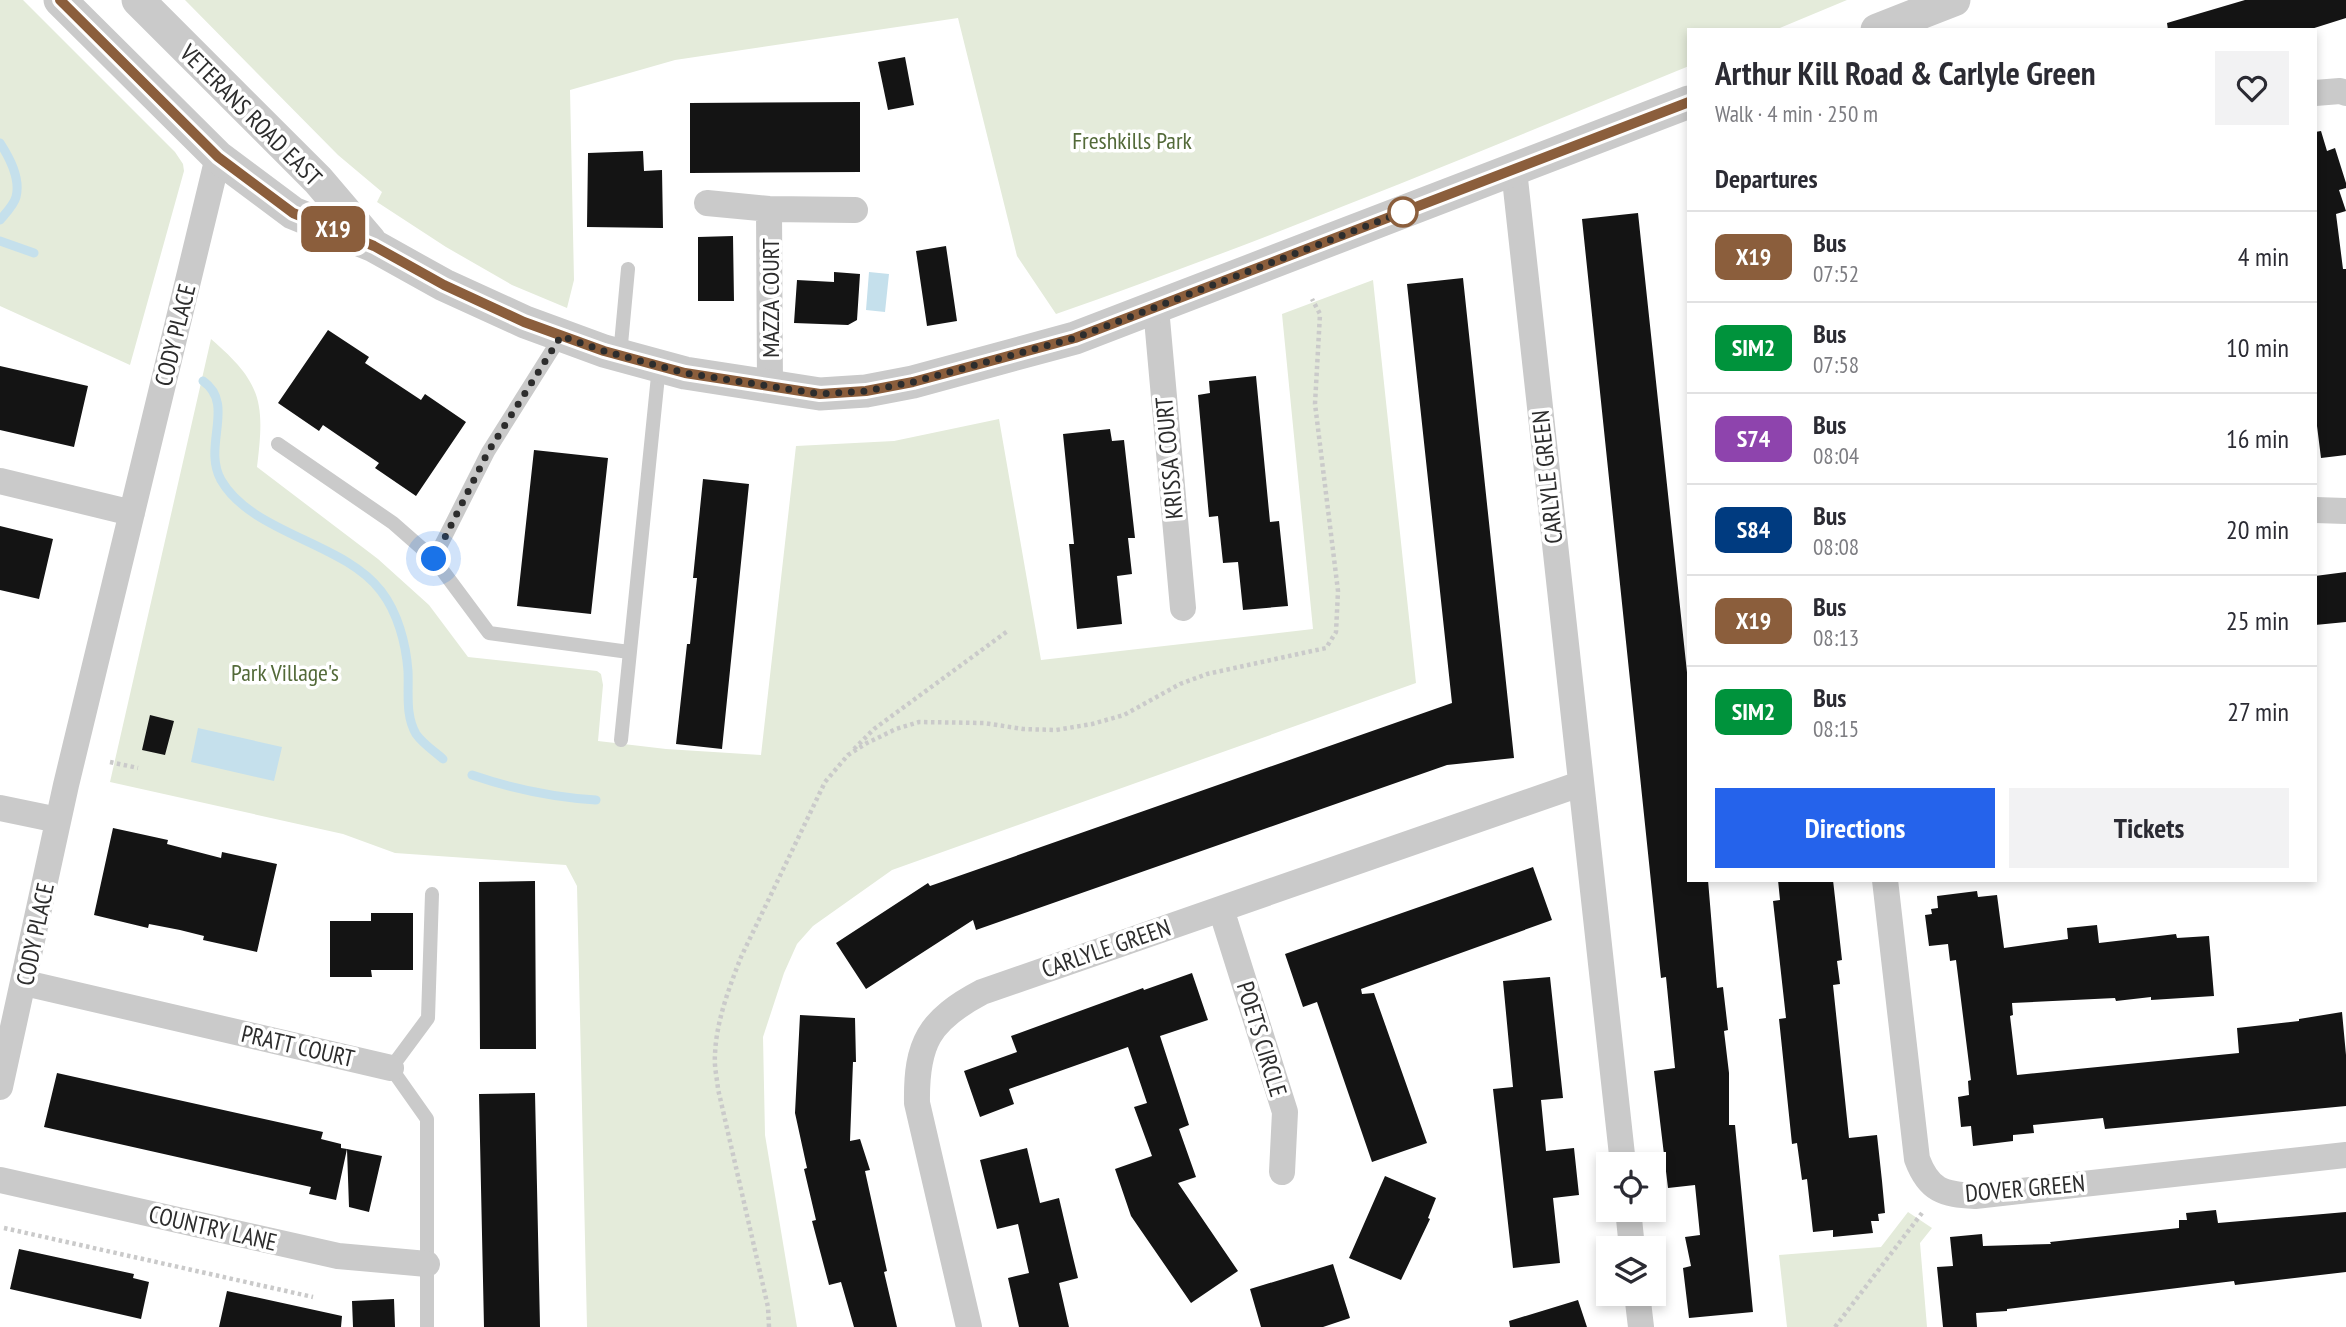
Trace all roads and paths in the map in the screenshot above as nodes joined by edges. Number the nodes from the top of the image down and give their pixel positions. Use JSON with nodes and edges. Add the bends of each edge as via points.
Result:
{"nodes":[{"id":1,"x":60,"y":0,"type":"edge"},
{"id":2,"x":138,"y":0,"type":"edge"},
{"id":3,"x":1954,"y":0,"type":"edge"},
{"id":4,"x":1882,"y":28,"type":"edge"},
{"id":5,"x":2317,"y":93,"type":"edge"},
{"id":6,"x":2346,"y":93,"type":"edge"},
{"id":7,"x":1687,"y":103,"type":"edge"},
{"id":8,"x":218,"y":157,"type":"junction"},
{"id":9,"x":1514,"y":170,"type":"junction"},
{"id":10,"x":707,"y":202,"type":"dead end"},
{"id":11,"x":769,"y":209,"type":"junction"},
{"id":12,"x":855,"y":210,"type":"dead end"},
{"id":13,"x":374,"y":246,"type":"junction"},
{"id":14,"x":628,"y":270,"type":"dead end"},
{"id":15,"x":1312,"y":299,"type":"dead end"},
{"id":16,"x":1156,"y":308,"type":"junction"},
{"id":17,"x":561,"y":336,"type":"junction"},
{"id":18,"x":620,"y":355,"type":"junction"},
{"id":19,"x":659,"y":366,"type":"junction"},
{"id":20,"x":770,"y":387,"type":"junction"},
{"id":21,"x":278,"y":444,"type":"dead end"},
{"id":22,"x":0,"y":481,"type":"edge"},
{"id":23,"x":2317,"y":510,"type":"edge"},
{"id":24,"x":2346,"y":511,"type":"edge"},
{"id":25,"x":132,"y":513,"type":"junction"},
{"id":26,"x":434,"y":559,"type":"junction"},
{"id":27,"x":1183,"y":608,"type":"dead end"},
{"id":28,"x":1009,"y":630,"type":"dead end"},
{"id":29,"x":629,"y":652,"type":"junction"},
{"id":30,"x":621,"y":740,"type":"dead end"},
{"id":31,"x":848,"y":755,"type":"junction"},
{"id":32,"x":110,"y":762,"type":"dead end"},
{"id":33,"x":138,"y":768,"type":"dead end"},
{"id":34,"x":1580,"y":784,"type":"junction"},
{"id":35,"x":0,"y":808,"type":"edge"},
{"id":36,"x":58,"y":820,"type":"junction"},
{"id":37,"x":1885,"y":882,"type":"edge"},
{"id":38,"x":432,"y":894,"type":"dead end"},
{"id":39,"x":1221,"y":909,"type":"junction"},
{"id":40,"x":25,"y":983,"type":"junction"},
{"id":41,"x":391,"y":1068,"type":"junction"},
{"id":42,"x":0,"y":1087,"type":"edge"},
{"id":43,"x":1622,"y":1152,"type":"edge"},
{"id":44,"x":2346,"y":1155,"type":"edge"},
{"id":45,"x":1282,"y":1172,"type":"dead end"},
{"id":46,"x":0,"y":1180,"type":"edge"},
{"id":47,"x":1922,"y":1213,"type":"dead end"},
{"id":48,"x":4,"y":1228,"type":"dead end"},
{"id":49,"x":427,"y":1264,"type":"junction"},
{"id":50,"x":313,"y":1297,"type":"dead end"},
{"id":51,"x":1639,"y":1306,"type":"edge"},
{"id":52,"x":427,"y":1327,"type":"edge"},
{"id":53,"x":769,"y":1327,"type":"edge"},
{"id":54,"x":969,"y":1327,"type":"edge"},
{"id":55,"x":1641,"y":1327,"type":"edge"},
{"id":56,"x":1835,"y":1327,"type":"edge"}],
"edges":[{"from":1,"to":8,"type":"street","name":"VETERANS ROAD EAST"},
{"from":2,"to":13,"type":"street","name":"VETERANS ROAD EAST","via":[[318,180]]},
{"from":3,"to":4,"type":"street"},
{"from":5,"to":6,"type":"street"},
{"from":7,"to":9,"type":"street"},
{"from":8,"to":13,"type":"street","name":"VETERANS ROAD EAST","via":[[293,213]]},
{"from":8,"to":25,"type":"street","name":"CODY PLACE"},
{"from":9,"to":16,"type":"street"},
{"from":9,"to":34,"type":"street","name":"CARLYLE GREEN"},
{"from":10,"to":11,"type":"street","name":"MAZZA COURT"},
{"from":11,"to":12,"type":"street","name":"MAZZA COURT"},
{"from":11,"to":20,"type":"street","name":"MAZZA COURT"},
{"from":13,"to":17,"type":"street","via":[[444,285]]},
{"from":14,"to":18,"type":"lane"},
{"from":15,"to":31,"type":"path","via":[[1320,314],[1315,404],[1338,591],[1336,632],[1326,648],[1207,674],[1124,715],[1092,724],[1056,730],[919,722]]},
{"from":16,"to":20,"type":"street","via":[[1075,338],[913,382],[820,394]]},
{"from":16,"to":27,"type":"street","name":"KRISSA COURT"},
{"from":17,"to":18,"type":"street"},
{"from":17,"to":26,"type":"lane","via":[[488,452]]},
{"from":18,"to":19,"type":"street"},
{"from":19,"to":20,"type":"street"},
{"from":19,"to":29,"type":"lane"},
{"from":21,"to":26,"type":"lane","via":[[393,523]]},
{"from":22,"to":25,"type":"street"},
{"from":23,"to":24,"type":"street"},
{"from":25,"to":36,"type":"street","name":"CODY PLACE"},
{"from":26,"to":29,"type":"lane","via":[[489,633]]},
{"from":28,"to":31,"type":"path","via":[[874,729]]},
{"from":29,"to":30,"type":"lane"},
{"from":31,"to":53,"type":"path","via":[[825,782],[741,957],[715,1056],[718,1089]]},
{"from":32,"to":33,"type":"path"},
{"from":34,"to":39,"type":"street","name":"CARLYLE GREEN"},
{"from":34,"to":43,"type":"street","name":"CARLYLE GREEN"},
{"from":35,"to":36,"type":"street"},
{"from":36,"to":40,"type":"street","name":"CODY PLACE"},
{"from":37,"to":44,"type":"street","name":"DOVER GREEN","via":[[1917,1158],[1934,1188],[1975,1196]]},
{"from":38,"to":41,"type":"lane","via":[[428,1018]]},
{"from":39,"to":45,"type":"street","name":"POETS CIRCLE","via":[[1285,1112]]},
{"from":39,"to":54,"type":"street","name":"CARLYLE GREEN","via":[[982,992],[954,1006],[937,1023],[922,1048],[916,1073],[917,1103]]},
{"from":40,"to":41,"type":"street","name":"PRATT COURT"},
{"from":40,"to":42,"type":"street","name":"CODY PLACE"},
{"from":41,"to":49,"type":"lane","via":[[427,1119]]},
{"from":46,"to":49,"type":"street","name":"COUNTRY LANE","via":[[338,1256]]},
{"from":47,"to":56,"type":"path"},
{"from":48,"to":50,"type":"path"},
{"from":49,"to":52,"type":"lane"},
{"from":51,"to":55,"type":"street"}]}
